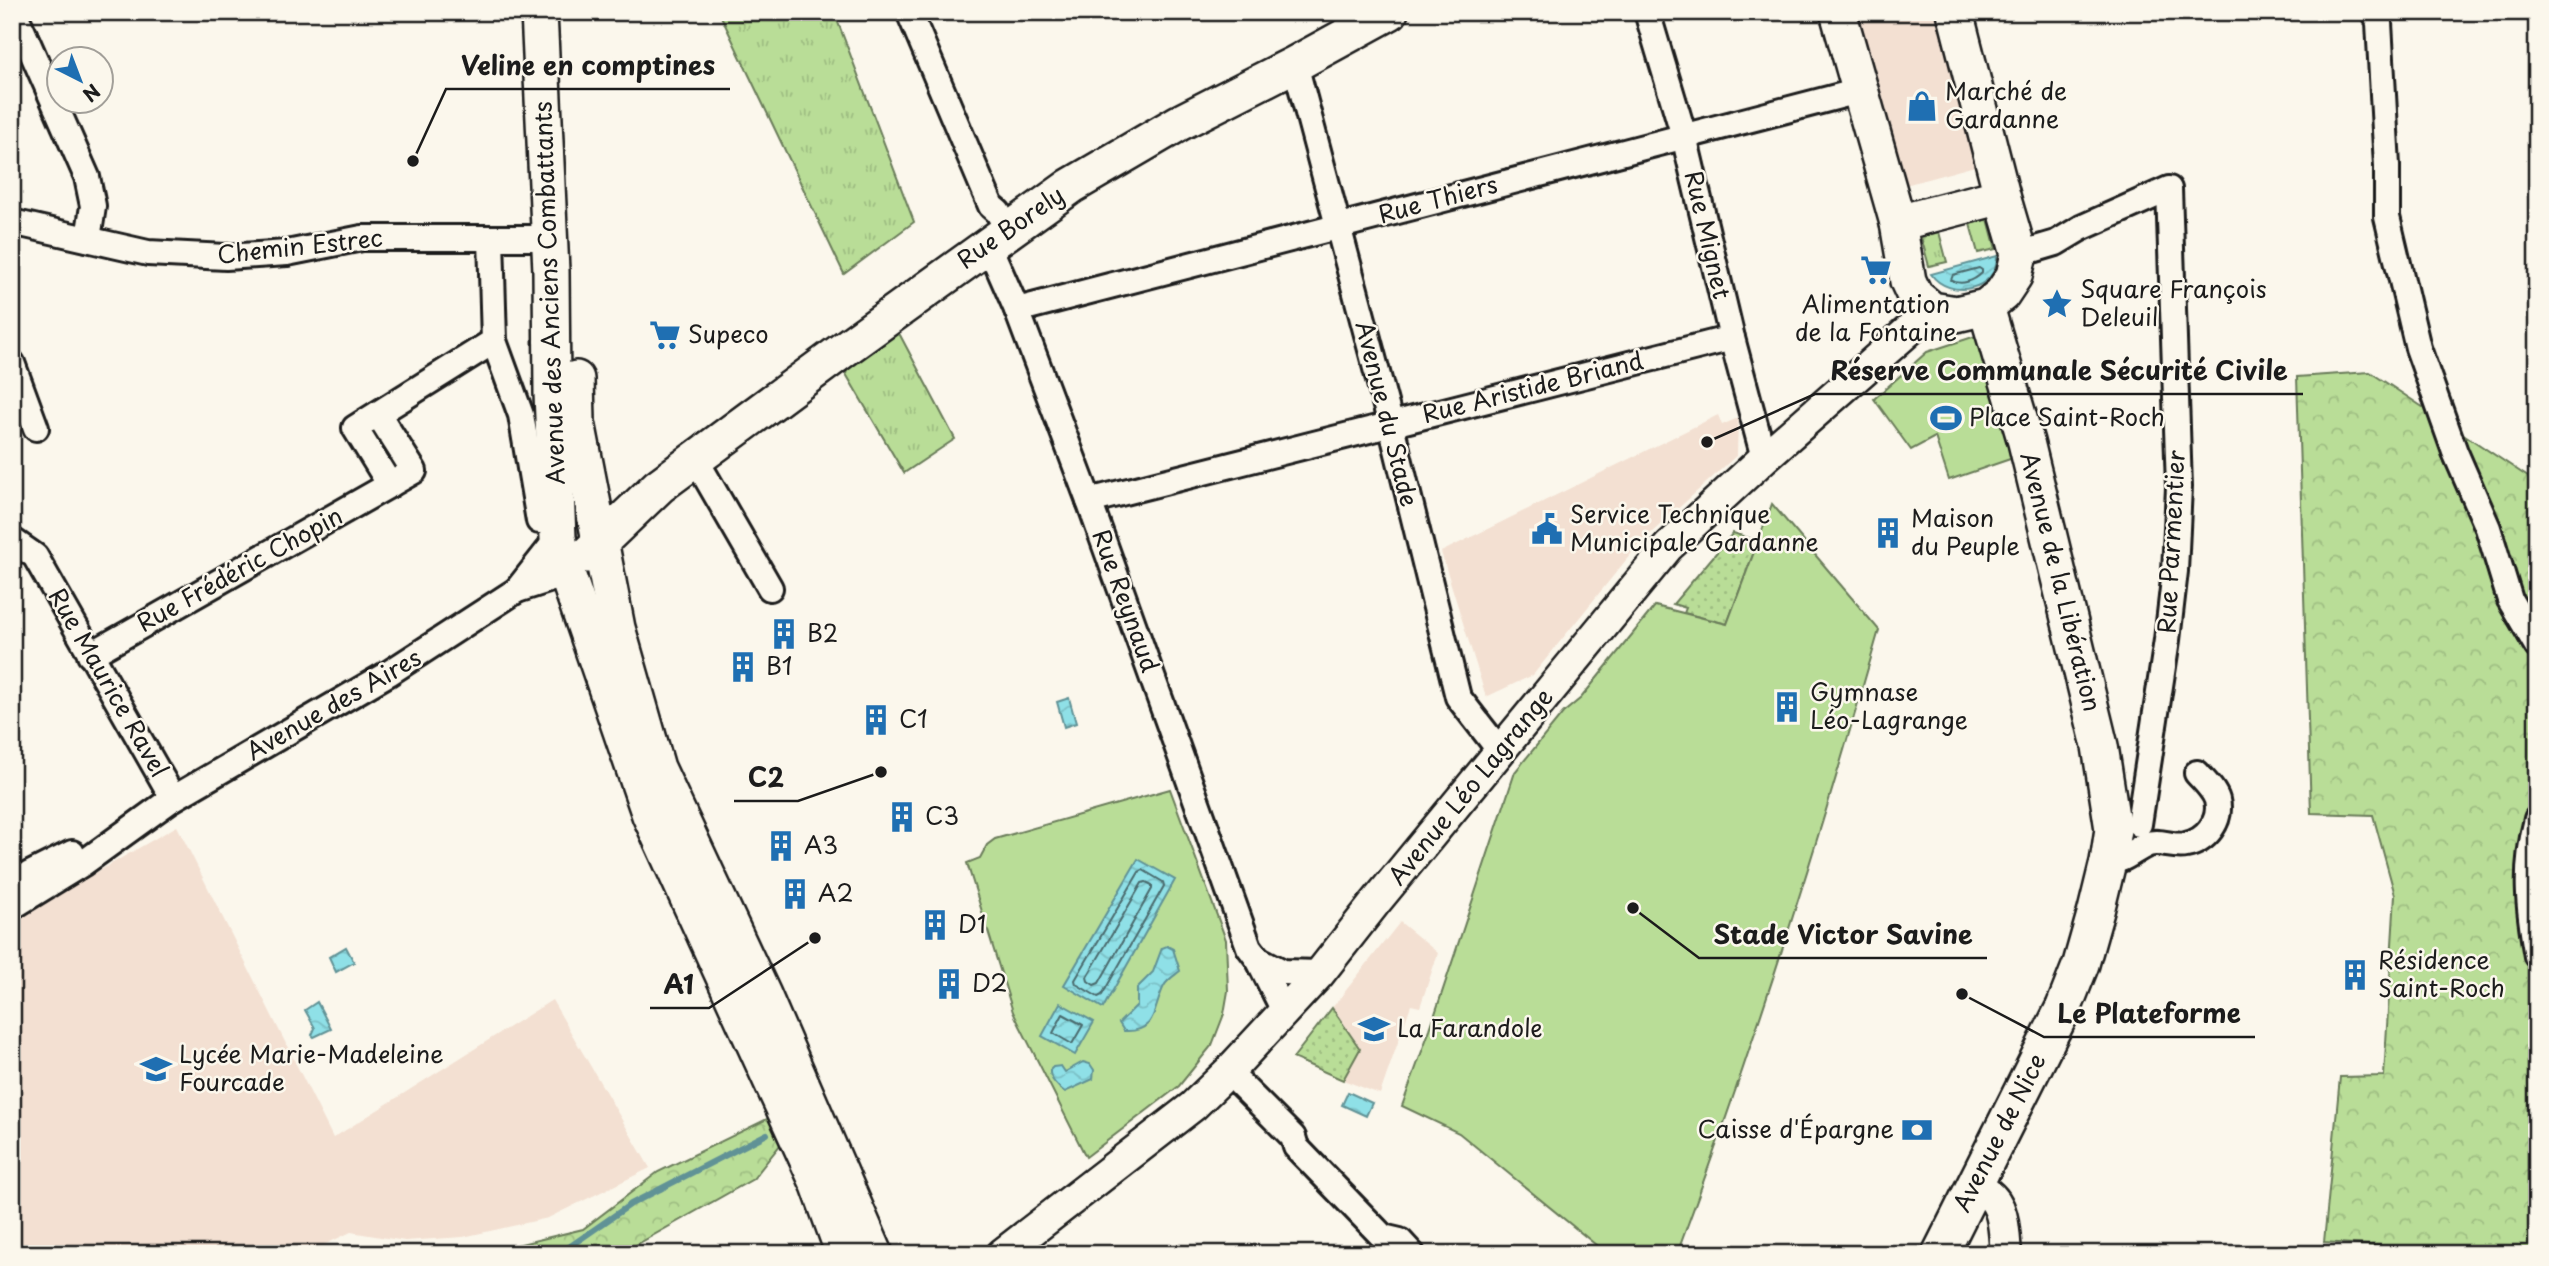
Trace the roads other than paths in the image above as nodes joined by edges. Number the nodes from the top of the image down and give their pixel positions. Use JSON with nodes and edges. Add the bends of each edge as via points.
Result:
{"nodes":[{"id":1,"x":539,"y":12,"type":"edge"},
{"id":2,"x":563,"y":12,"type":"edge"},
{"id":3,"x":909,"y":12,"type":"edge"},
{"id":4,"x":1390,"y":12,"type":"edge"},
{"id":5,"x":1647,"y":12,"type":"edge"},
{"id":6,"x":1838,"y":12,"type":"edge"},
{"id":7,"x":1955,"y":12,"type":"edge"},
{"id":8,"x":2375,"y":12,"type":"edge"},
{"id":9,"x":12,"y":13,"type":"edge"},
{"id":10,"x":1295,"y":64,"type":"junction"},
{"id":11,"x":1859,"y":91,"type":"junction"},
{"id":12,"x":1684,"y":136,"type":"junction"},
{"id":13,"x":2001,"y":196,"type":"junction"},
{"id":14,"x":12,"y":222,"type":"edge"},
{"id":15,"x":1898,"y":223,"type":"junction"},
{"id":16,"x":1337,"y":226,"type":"junction"},
{"id":17,"x":997,"y":237,"type":"junction"},
{"id":18,"x":491,"y":238,"type":"junction"},
{"id":19,"x":549,"y":238,"type":"junction"},
{"id":20,"x":88,"y":239,"type":"junction"},
{"id":21,"x":2019,"y":254,"type":"junction"},
{"id":22,"x":1986,"y":307,"type":"junction"},
{"id":23,"x":1017,"y":310,"type":"junction"},
{"id":24,"x":1931,"y":310,"type":"junction"},
{"id":25,"x":1732,"y":338,"type":"junction"},
{"id":26,"x":488,"y":345,"type":"junction"},
{"id":27,"x":12,"y":363,"type":"edge"},
{"id":28,"x":1391,"y":425,"type":"junction"},
{"id":29,"x":36,"y":428,"type":"dead end"},
{"id":30,"x":1764,"y":458,"type":"junction"},
{"id":31,"x":696,"y":460,"type":"junction"},
{"id":32,"x":556,"y":477,"type":"junction"},
{"id":33,"x":1089,"y":501,"type":"junction"},
{"id":34,"x":606,"y":524,"type":"junction"},
{"id":35,"x":12,"y":540,"type":"edge"},
{"id":36,"x":551,"y":548,"type":"junction"},
{"id":37,"x":770,"y":588,"type":"dead end"},
{"id":38,"x":614,"y":611,"type":"junction"},
{"id":39,"x":2537,"y":646,"type":"edge"},
{"id":40,"x":90,"y":654,"type":"junction"},
{"id":41,"x":1500,"y":751,"type":"junction"},
{"id":42,"x":2197,"y":774,"type":"dead end"},
{"id":43,"x":173,"y":798,"type":"junction"},
{"id":44,"x":148,"y":814,"type":"junction"},
{"id":45,"x":2537,"y":819,"type":"edge"},
{"id":46,"x":2127,"y":840,"type":"junction"},
{"id":47,"x":12,"y":883,"type":"edge"},
{"id":48,"x":12,"y":906,"type":"edge"},
{"id":49,"x":2537,"y":956,"type":"edge"},
{"id":50,"x":1258,"y":959,"type":"junction"},
{"id":51,"x":1320,"y":973,"type":"junction"},
{"id":52,"x":1285,"y":1013,"type":"junction"},
{"id":53,"x":1228,"y":1072,"type":"junction"},
{"id":54,"x":1987,"y":1193,"type":"junction"},
{"id":55,"x":1017,"y":1249,"type":"edge"},
{"id":56,"x":844,"y":1254,"type":"edge"},
{"id":57,"x":875,"y":1254,"type":"edge"},
{"id":58,"x":1412,"y":1254,"type":"edge"},
{"id":59,"x":1940,"y":1254,"type":"edge"},
{"id":60,"x":1951,"y":1254,"type":"edge"},
{"id":61,"x":2006,"y":1254,"type":"edge"}],
"edges":[{"from":1,"to":19,"type":"main road","name":"Avenue des Anciens Combattants"},
{"from":2,"to":34,"type":"main road","name":"Avenue des Anciens Combattants","via":[[578,422]]},
{"from":3,"to":17,"type":"street","name":"Rue Reynaud","via":[[991,206],[998,212]]},
{"from":4,"to":10,"type":"main road","name":"Rue Borely"},
{"from":5,"to":12,"type":"street","name":"Rue Mignet"},
{"from":6,"to":11,"type":"main road"},
{"from":7,"to":13,"type":"main road"},
{"from":8,"to":39,"type":"street","via":[[2387,217],[2418,348],[2488,528],[2510,600]]},
{"from":9,"to":20,"type":"street","via":[[87,177],[93,206]]},
{"from":10,"to":16,"type":"street","name":"Avenue du Stade"},
{"from":10,"to":17,"type":"main road","name":"Rue Borely","via":[[1179,123],[1071,186]]},
{"from":11,"to":12,"type":"street","name":"Rue Thiers"},
{"from":11,"to":15,"type":"main road"},
{"from":12,"to":16,"type":"street","name":"Rue Thiers"},
{"from":12,"to":25,"type":"street","name":"Rue Mignet"},
{"from":13,"to":15,"type":"main road"},
{"from":13,"to":21,"type":"main road"},
{"from":14,"to":20,"type":"street","name":"Chemin Estrec"},
{"from":15,"to":24,"type":"main road","via":[[1908,281],[1915,296]]},
{"from":16,"to":23,"type":"street","name":"Rue Thiers"},
{"from":16,"to":28,"type":"street","name":"Avenue du Stade"},
{"from":17,"to":23,"type":"street","name":"Rue Reynaud"},
{"from":17,"to":31,"type":"main road","name":"Rue Borely"},
{"from":18,"to":19,"type":"street","name":"Chemin Estrec"},
{"from":18,"to":20,"type":"street","name":"Chemin Estrec","via":[[362,238],[287,253],[226,257],[148,253]]},
{"from":18,"to":26,"type":"street"},
{"from":19,"to":32,"type":"main road","name":"Avenue des Anciens Combattants"},
{"from":21,"to":22,"type":"main road","via":[[2014,276]]},
{"from":21,"to":46,"type":"street","name":"Rue Parmentier","via":[[2056,243],[2169,189],[2179,486],[2175,571],[2167,640]]},
{"from":22,"to":24,"type":"main road","via":[[1956,314]]},
{"from":22,"to":46,"type":"main road","name":"Avenue de la Libération","via":[[2026,442]]},
{"from":23,"to":33,"type":"street","name":"Rue Reynaud"},
{"from":24,"to":30,"type":"street","name":"Avenue Léo Lagrange"},
{"from":25,"to":28,"type":"street","name":"Rue Aristide Briand"},
{"from":25,"to":30,"type":"street","name":"Rue Mignet"},
{"from":26,"to":36,"type":"street","via":[[521,415]]},
{"from":26,"to":40,"type":"street","name":"Rue Frédéric Chopin","via":[[378,414],[414,471]]},
{"from":27,"to":29,"type":"street"},
{"from":28,"to":33,"type":"street","name":"Rue Aristide Briand"},
{"from":28,"to":41,"type":"street","name":"Avenue du Stade","via":[[1458,697]]},
{"from":30,"to":41,"type":"street","name":"Avenue Léo Lagrange","via":[[1668,548]]},
{"from":31,"to":34,"type":"main road","name":"Rue Borely"},
{"from":31,"to":37,"type":"street"},
{"from":32,"to":34,"type":"main road"},
{"from":32,"to":36,"type":"main road","name":"Avenue des Anciens Combattants"},
{"from":33,"to":50,"type":"street","name":"Rue Reynaud","via":[[1249,947]]},
{"from":34,"to":36,"type":"main road"},
{"from":34,"to":38,"type":"main road","name":"Avenue des Anciens Combattants"},
{"from":35,"to":40,"type":"street","name":"Rue Maurice Ravel","via":[[35,556]]},
{"from":36,"to":38,"type":"main road"},
{"from":36,"to":43,"type":"street","name":"Avenue des Aires","via":[[517,590],[389,673]]},
{"from":36,"to":56,"type":"main road","name":"Avenue des Anciens Combattants","via":[[650,815],[806,1153]]},
{"from":38,"to":57,"type":"main road","name":"Avenue des Anciens Combattants","via":[[657,768],[763,995]]},
{"from":40,"to":43,"type":"street","name":"Rue Maurice Ravel"},
{"from":41,"to":51,"type":"street","name":"Avenue Léo Lagrange"},
{"from":42,"to":46,"type":"street","via":[[2217,800],[2217,815],[2202,840],[2184,846]]},
{"from":43,"to":44,"type":"street","name":"Avenue des Aires"},
{"from":44,"to":47,"type":"street","name":"Avenue des Aires"},
{"from":44,"to":48,"type":"street","name":"Avenue des Aires","via":[[82,864]]},
{"from":45,"to":49,"type":"street","via":[[2530,847],[2528,905]]},
{"from":46,"to":54,"type":"main road","name":"Avenue de Nice","via":[[2087,993]]},
{"from":46,"to":59,"type":"main road","name":"Avenue de Nice","via":[[2064,1007]]},
{"from":50,"to":51,"type":"street","via":[[1283,972]]},
{"from":50,"to":52,"type":"street","name":"Rue Reynaud"},
{"from":51,"to":52,"type":"street","name":"Avenue Léo Lagrange"},
{"from":52,"to":53,"type":"street","name":"Avenue Léo Lagrange"},
{"from":53,"to":55,"type":"street","name":"Avenue Léo Lagrange","via":[[1193,1106]]},
{"from":53,"to":58,"type":"street","via":[[1383,1237],[1400,1241]]},
{"from":54,"to":60,"type":"main road","name":"Avenue de Nice"},
{"from":54,"to":61,"type":"street","via":[[2001,1214]]}]}
